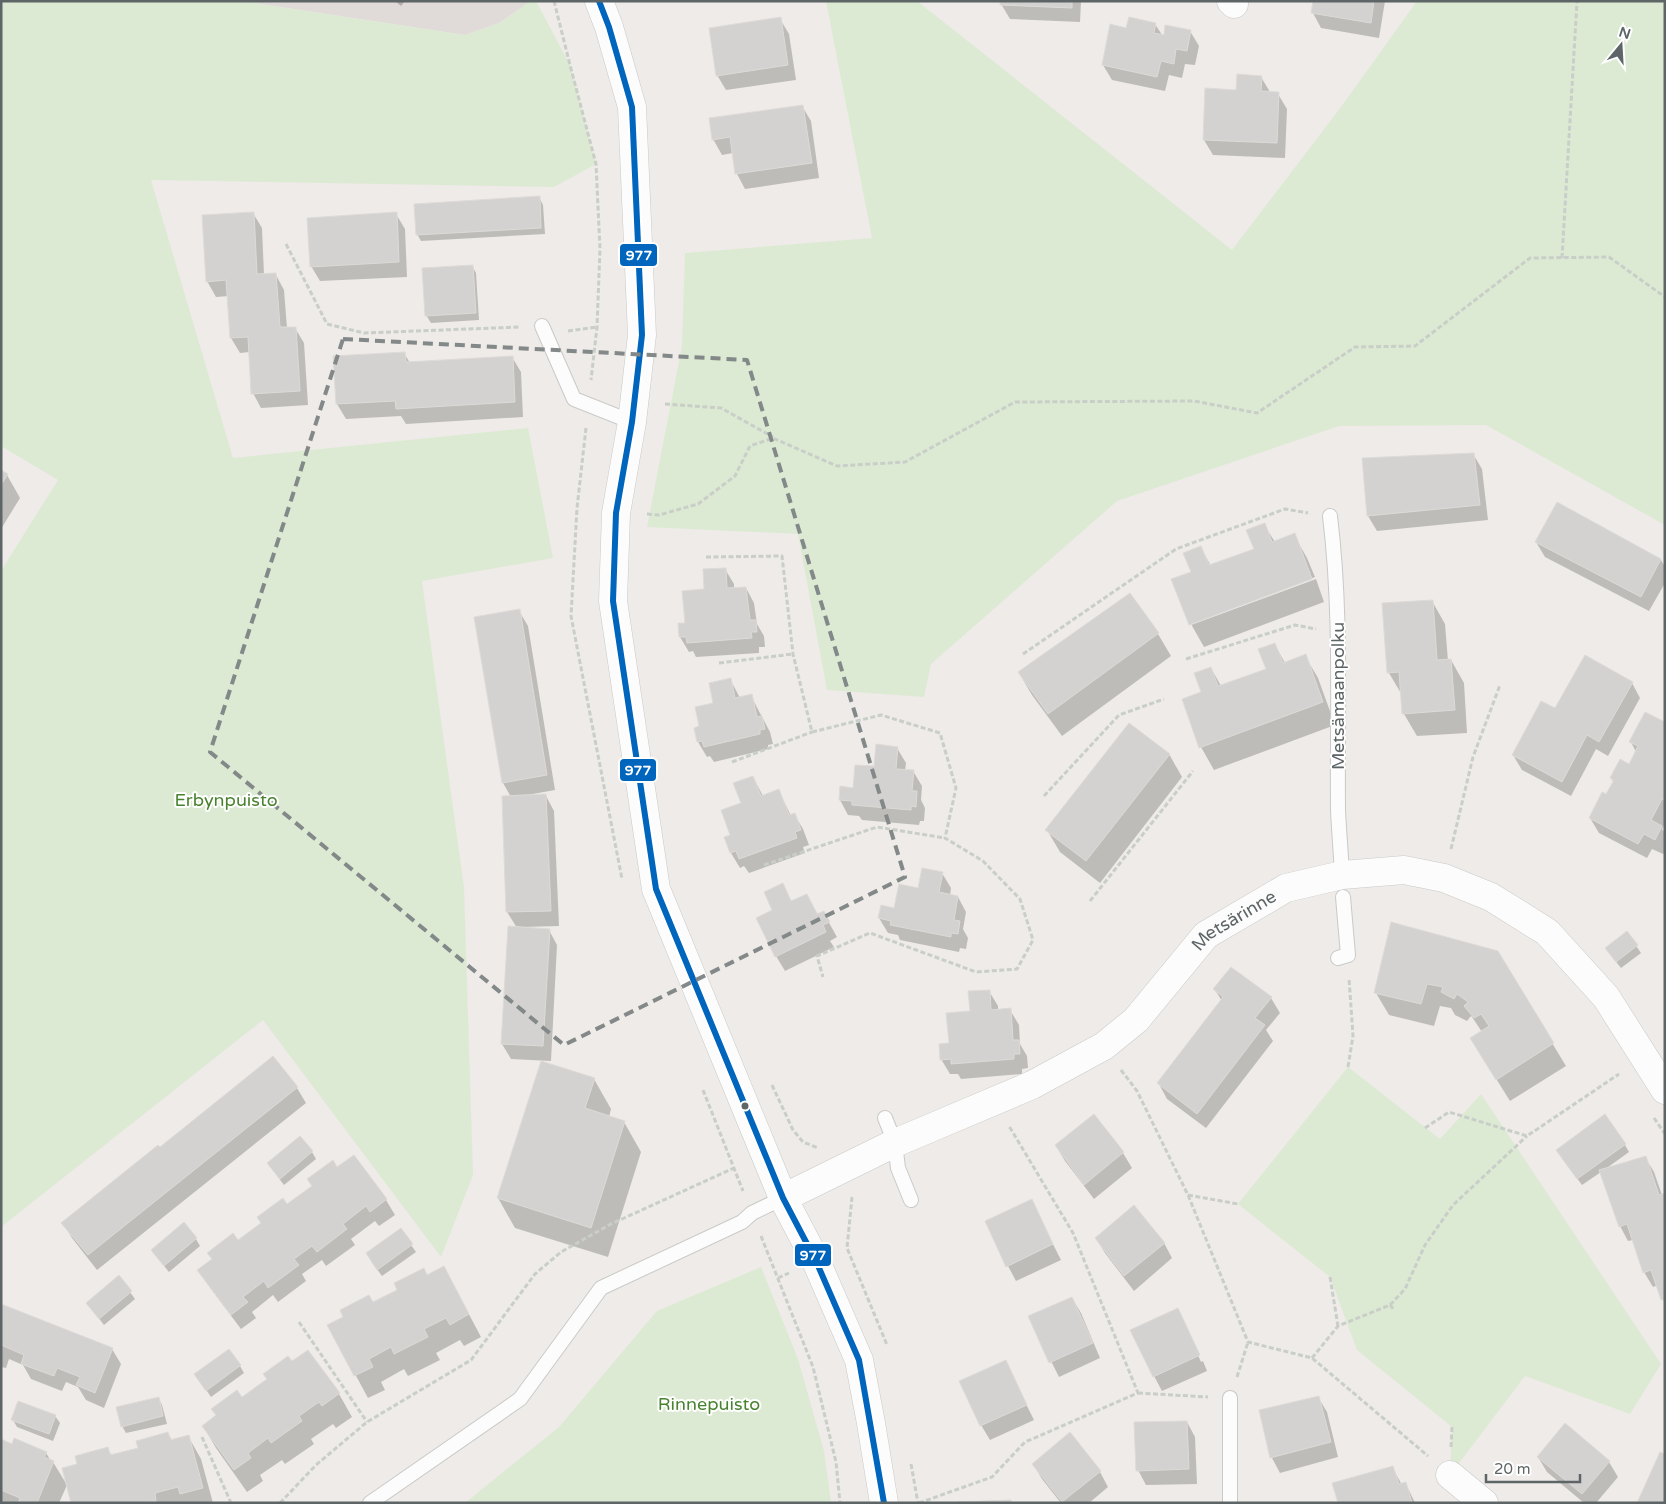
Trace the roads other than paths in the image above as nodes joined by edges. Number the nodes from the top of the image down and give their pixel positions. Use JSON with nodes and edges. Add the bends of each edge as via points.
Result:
{"nodes":[{"id":1,"x":599,"y":1,"type":"edge"},
{"id":2,"x":542,"y":326,"type":"road end"},
{"id":3,"x":633,"y":412,"type":"junction"},
{"id":4,"x":1330,"y":516,"type":"road end"},
{"id":5,"x":1342,"y":886,"type":"junction"},
{"id":6,"x":1343,"y":956,"type":"road end"},
{"id":7,"x":1646,"y":1062,"type":"edge"},
{"id":8,"x":1657,"y":1100,"type":"edge"},
{"id":9,"x":885,"y":1118,"type":"dead end"},
{"id":10,"x":895,"y":1143,"type":"junction"},
{"id":11,"x":783,"y":1198,"type":"junction"},
{"id":12,"x":911,"y":1200,"type":"dead end"},
{"id":13,"x":1230,"y":1398,"type":"road end"},
{"id":14,"x":1450,"y":1475,"type":"road end"},
{"id":15,"x":370,"y":1503,"type":"edge"},
{"id":16,"x":884,"y":1503,"type":"edge"},
{"id":17,"x":1230,"y":1503,"type":"edge"},
{"id":18,"x":1484,"y":1503,"type":"edge"}],
"edges":[{"from":1,"to":3,"type":"street","via":[[632,107],[642,334]]},
{"from":2,"to":3,"type":"lane","via":[[574,399]]},
{"from":3,"to":11,"type":"street","via":[[616,513],[613,601],[656,889]]},
{"from":4,"to":5,"type":"lane","name":"Metsämaanpolku","via":[[1338,634],[1338,812]]},
{"from":5,"to":6,"type":"lane","name":"Metsämaanpolku"},
{"from":5,"to":7,"type":"street","name":"Metsärinne","via":[[1404,870],[1444,878],[1491,897],[1547,932],[1606,997]]},
{"from":5,"to":10,"type":"street","name":"Metsärinne","via":[[1286,888],[1206,935],[1136,1020],[1104,1046],[1032,1085]]},
{"from":7,"to":8,"type":"street","name":"Metsärinne"},
{"from":9,"to":10,"type":"lane"},
{"from":10,"to":11,"type":"street","name":"Metsärinne","via":[[848,1178]]},
{"from":10,"to":12,"type":"lane","via":[[898,1168]]},
{"from":11,"to":15,"type":"lane","via":[[752,1213],[742,1222],[601,1288],[520,1399]]},
{"from":11,"to":16,"type":"street","via":[[816,1261],[859,1360]]},
{"from":13,"to":17,"type":"lane"},
{"from":14,"to":18,"type":"street"}]}
